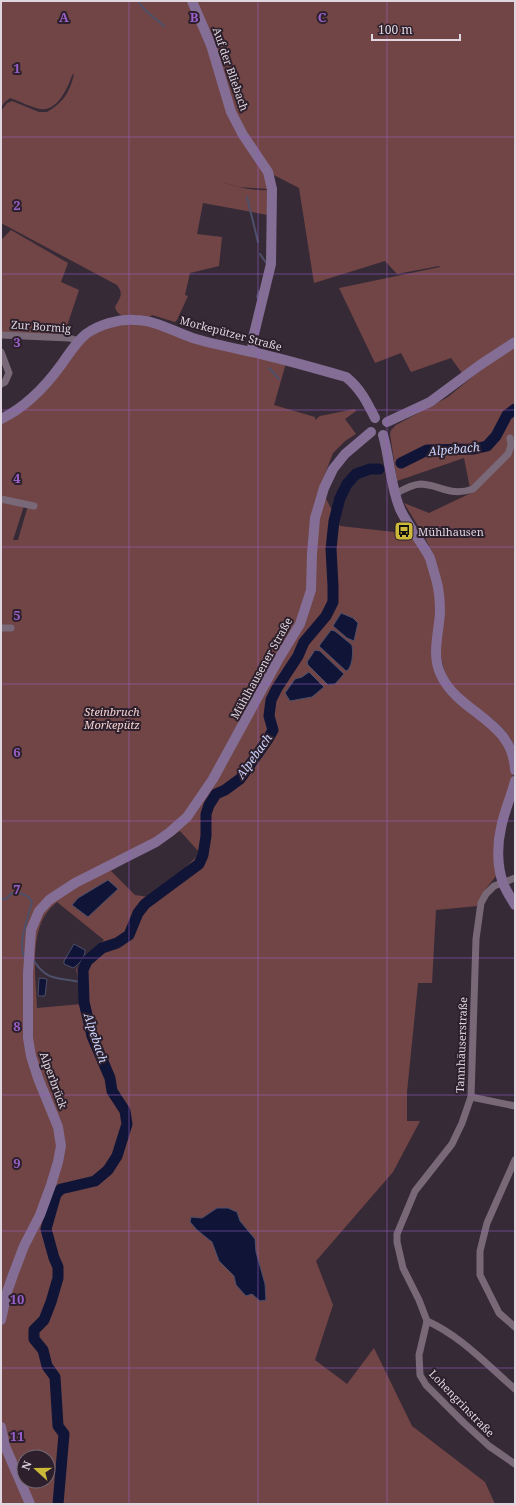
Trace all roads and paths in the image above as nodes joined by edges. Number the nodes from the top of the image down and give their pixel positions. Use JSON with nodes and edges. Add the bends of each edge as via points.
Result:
{"nodes":[{"id":1,"x":192,"y":1,"type":"edge"},
{"id":2,"x":1,"y":335,"type":"edge"},
{"id":3,"x":79,"y":341,"type":"junction"},
{"id":4,"x":515,"y":342,"type":"edge"},
{"id":5,"x":1,"y":352,"type":"edge"},
{"id":6,"x":252,"y":352,"type":"junction"},
{"id":7,"x":1,"y":384,"type":"edge"},
{"id":8,"x":375,"y":418,"type":"junction"},
{"id":9,"x":1,"y":419,"type":"edge"},
{"id":10,"x":387,"y":422,"type":"junction"},
{"id":11,"x":371,"y":432,"type":"junction"},
{"id":12,"x":383,"y":435,"type":"junction"},
{"id":13,"x":510,"y":438,"type":"dead end"},
{"id":14,"x":395,"y":494,"type":"junction"},
{"id":15,"x":1,"y":499,"type":"edge"},
{"id":16,"x":34,"y":506,"type":"dead end"},
{"id":17,"x":1,"y":628,"type":"edge"},
{"id":18,"x":11,"y":628,"type":"dead end"},
{"id":19,"x":515,"y":770,"type":"edge"},
{"id":20,"x":515,"y":781,"type":"edge"},
{"id":21,"x":98,"y":871,"type":"joint"},
{"id":22,"x":515,"y":878,"type":"edge"},
{"id":23,"x":503,"y":883,"type":"junction"},
{"id":24,"x":515,"y":905,"type":"edge"},
{"id":25,"x":471,"y":1097,"type":"junction"},
{"id":26,"x":515,"y":1106,"type":"edge"},
{"id":27,"x":515,"y":1160,"type":"edge"},
{"id":28,"x":1,"y":1320,"type":"edge"},
{"id":29,"x":427,"y":1321,"type":"junction"},
{"id":30,"x":515,"y":1327,"type":"edge"},
{"id":31,"x":515,"y":1389,"type":"edge"},
{"id":32,"x":1,"y":1427,"type":"edge"},
{"id":33,"x":515,"y":1464,"type":"edge"},
{"id":34,"x":30,"y":1504,"type":"edge"}],
"edges":[{"from":1,"to":6,"type":"main road","name":"Auf der Bliebach","via":[[211,45],[231,112],[268,172],[272,189],[271,264],[252,338]]},
{"from":2,"to":3,"type":"street","name":"Zur Bormig","via":[[69,338]]},
{"from":3,"to":6,"type":"main road","name":"Morkepützer Straße","via":[[103,325],[122,320],[137,320],[194,338]]},
{"from":3,"to":9,"type":"main road","name":"Morkepützer Straße","via":[[32,399]]},
{"from":4,"to":10,"type":"main road","via":[[430,402]]},
{"from":5,"to":7,"type":"street","via":[[9,373],[5,382]]},
{"from":6,"to":8,"type":"main road","name":"Morkepützer Straße","via":[[346,377],[362,392]]},
{"from":8,"to":10,"type":"main road","via":[[380,417]]},
{"from":8,"to":11,"type":"main road","via":[[370,424]]},
{"from":10,"to":12,"type":"main road","via":[[388,429]]},
{"from":11,"to":12,"type":"main road"},
{"from":11,"to":21,"type":"main road","name":"Mühlhausener Straße","via":[[342,457],[324,488],[315,518],[311,590],[300,624],[202,798],[187,817],[156,842]]},
{"from":12,"to":14,"type":"main road"},
{"from":13,"to":14,"type":"street","via":[[508,454],[473,490],[451,492],[420,484]]},
{"from":14,"to":19,"type":"main road","via":[[407,523],[430,558],[436,579],[440,611],[436,657],[441,675],[453,693],[504,736],[511,749]]},
{"from":15,"to":16,"type":"street"},
{"from":17,"to":18,"type":"street"},
{"from":20,"to":23,"type":"main road","via":[[498,845]]},
{"from":21,"to":28,"type":"main road","name":"Alperbrück","via":[[49,900],[39,911],[31,930],[28,973],[29,1044],[38,1078],[58,1127],[61,1146],[40,1215],[24,1246],[9,1286]]},
{"from":22,"to":23,"type":"street","name":"Tannhäuserstraße"},
{"from":23,"to":24,"type":"main road"},
{"from":23,"to":25,"type":"street","name":"Tannhäuserstraße","via":[[494,886],[480,903],[476,939]]},
{"from":25,"to":26,"type":"street"},
{"from":25,"to":29,"type":"street","name":"Tannhäuserstraße","via":[[452,1144],[415,1191],[397,1234],[403,1268]]},
{"from":27,"to":30,"type":"street","via":[[487,1224],[480,1252],[480,1275],[499,1313]]},
{"from":29,"to":31,"type":"street","via":[[442,1327],[455,1337]]},
{"from":29,"to":33,"type":"street","name":"Lohengrinstraße","via":[[419,1355],[420,1375],[426,1385],[484,1442]]},
{"from":32,"to":34,"type":"main road","via":[[5,1446]]}]}
